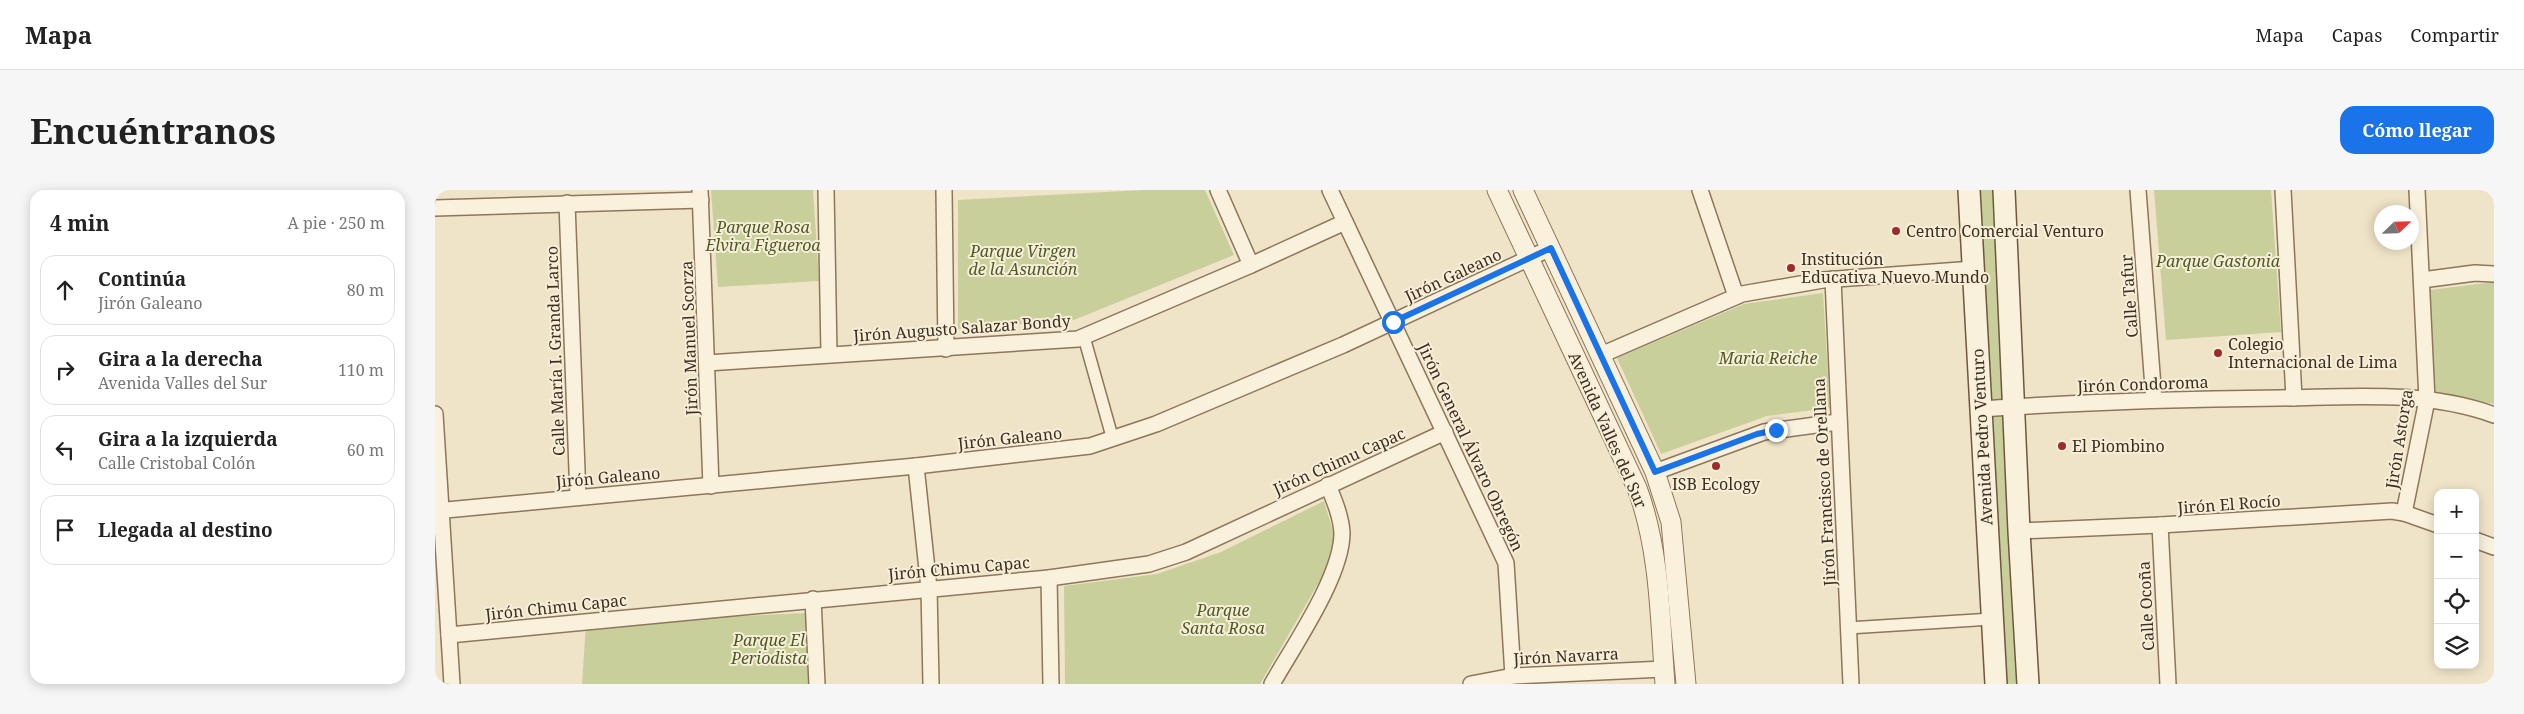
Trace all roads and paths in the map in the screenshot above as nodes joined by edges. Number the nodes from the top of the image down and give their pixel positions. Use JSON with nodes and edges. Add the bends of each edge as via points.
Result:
{"nodes":[{"id":1,"x":826,"y":190,"type":"edge"},
{"id":2,"x":944,"y":190,"type":"edge"},
{"id":3,"x":1218,"y":190,"type":"edge"},
{"id":4,"x":1330,"y":190,"type":"edge"},
{"id":5,"x":1497,"y":190,"type":"edge"},
{"id":6,"x":1523,"y":190,"type":"edge"},
{"id":7,"x":1700,"y":190,"type":"edge"},
{"id":8,"x":1969,"y":190,"type":"edge"},
{"id":9,"x":2004,"y":190,"type":"edge"},
{"id":10,"x":2138,"y":190,"type":"edge"},
{"id":11,"x":2283,"y":190,"type":"edge"},
{"id":12,"x":2417,"y":190,"type":"edge"},
{"id":13,"x":701,"y":195,"type":"edge"},
{"id":14,"x":567,"y":203,"type":"junction"},
{"id":15,"x":435,"y":208,"type":"edge"},
{"id":16,"x":1345,"y":222,"type":"junction"},
{"id":17,"x":1551,"y":248,"type":"junction"},
{"id":18,"x":1529,"y":259,"type":"junction"},
{"id":19,"x":1251,"y":265,"type":"junction"},
{"id":20,"x":1974,"y":269,"type":"junction"},
{"id":21,"x":2494,"y":274,"type":"edge"},
{"id":22,"x":1833,"y":279,"type":"junction"},
{"id":23,"x":2422,"y":280,"type":"junction"},
{"id":24,"x":1736,"y":296,"type":"junction"},
{"id":25,"x":1393,"y":322,"type":"junction"},
{"id":26,"x":1083,"y":337,"type":"junction"},
{"id":27,"x":946,"y":349,"type":"junction"},
{"id":28,"x":829,"y":354,"type":"junction"},
{"id":29,"x":1601,"y":355,"type":"junction"},
{"id":30,"x":707,"y":363,"type":"junction"},
{"id":31,"x":2295,"y":398,"type":"junction"},
{"id":32,"x":2154,"y":400,"type":"junction"},
{"id":33,"x":2427,"y":400,"type":"junction"},
{"id":34,"x":2014,"y":407,"type":"junction"},
{"id":35,"x":1981,"y":409,"type":"junction"},
{"id":36,"x":435,"y":414,"type":"edge"},
{"id":37,"x":2494,"y":415,"type":"edge"},
{"id":38,"x":1839,"y":422,"type":"junction"},
{"id":39,"x":1445,"y":432,"type":"junction"},
{"id":40,"x":1113,"y":440,"type":"junction"},
{"id":41,"x":916,"y":466,"type":"junction"},
{"id":42,"x":1655,"y":472,"type":"junction"},
{"id":43,"x":1328,"y":485,"type":"junction"},
{"id":44,"x":711,"y":486,"type":"junction"},
{"id":45,"x":578,"y":497,"type":"junction"},
{"id":46,"x":438,"y":511,"type":"edge"},
{"id":47,"x":2405,"y":513,"type":"junction"},
{"id":48,"x":2434,"y":524,"type":"edge"},
{"id":49,"x":2160,"y":526,"type":"junction"},
{"id":50,"x":2019,"y":531,"type":"junction"},
{"id":51,"x":2479,"y":542,"type":"edge"},
{"id":52,"x":2494,"y":548,"type":"edge"},
{"id":53,"x":1049,"y":578,"type":"junction"},
{"id":54,"x":929,"y":588,"type":"junction"},
{"id":55,"x":813,"y":599,"type":"junction"},
{"id":56,"x":1992,"y":619,"type":"junction"},
{"id":57,"x":1848,"y":628,"type":"junction"},
{"id":58,"x":449,"y":635,"type":"junction"},
{"id":59,"x":1513,"y":676,"type":"junction"},
{"id":60,"x":1664,"y":676,"type":"edge"},
{"id":61,"x":452,"y":684,"type":"edge"},
{"id":62,"x":817,"y":684,"type":"edge"},
{"id":63,"x":931,"y":684,"type":"edge"},
{"id":64,"x":1051,"y":684,"type":"edge"},
{"id":65,"x":1272,"y":684,"type":"edge"},
{"id":66,"x":1471,"y":684,"type":"edge"},
{"id":67,"x":1686,"y":684,"type":"edge"},
{"id":68,"x":1851,"y":684,"type":"edge"},
{"id":69,"x":1995,"y":684,"type":"edge"},
{"id":70,"x":2028,"y":684,"type":"edge"},
{"id":71,"x":2168,"y":684,"type":"edge"}],
"edges":[{"from":1,"to":28,"type":"street"},
{"from":2,"to":27,"type":"street"},
{"from":3,"to":19,"type":"street"},
{"from":4,"to":16,"type":"street","name":"Jirón General Álvaro Obregón"},
{"from":5,"to":18,"type":"street","name":"Avenida Valles del Sur"},
{"from":6,"to":17,"type":"street","name":"Avenida Valles del Sur"},
{"from":7,"to":24,"type":"street"},
{"from":8,"to":20,"type":"main road","name":"Avenida Pedro Venturo"},
{"from":9,"to":34,"type":"main road","name":"Avenida Pedro Venturo"},
{"from":10,"to":32,"type":"street","name":"Calle Tafur"},
{"from":11,"to":31,"type":"street"},
{"from":12,"to":23,"type":"street","name":"Jirón Astorga"},
{"from":13,"to":14,"type":"street"},
{"from":13,"to":30,"type":"street","name":"Jirón Manuel Scorza"},
{"from":14,"to":15,"type":"street"},
{"from":14,"to":45,"type":"street","name":"Calle María I. Granda Larco"},
{"from":16,"to":19,"type":"street","name":"Jirón Augusto Salazar Bondy"},
{"from":16,"to":25,"type":"street","name":"Jirón General Álvaro Obregón"},
{"from":17,"to":18,"type":"street","name":"Jirón Galeano"},
{"from":17,"to":29,"type":"street","name":"Avenida Valles del Sur"},
{"from":18,"to":25,"type":"street","name":"Jirón Galeano"},
{"from":18,"to":60,"type":"street","name":"Avenida Valles del Sur","via":[[1637,488],[1647,516],[1654,545]]},
{"from":19,"to":26,"type":"street","name":"Jirón Augusto Salazar Bondy"},
{"from":20,"to":22,"type":"street"},
{"from":20,"to":35,"type":"main road","name":"Avenida Pedro Venturo"},
{"from":21,"to":23,"type":"street","via":[[2475,273]]},
{"from":22,"to":24,"type":"street"},
{"from":22,"to":38,"type":"street","name":"Jirón Francisco de Orellana"},
{"from":23,"to":33,"type":"street","name":"Jirón Astorga"},
{"from":24,"to":29,"type":"street"},
{"from":25,"to":39,"type":"street","name":"Jirón General Álvaro Obregón"},
{"from":25,"to":40,"type":"street","name":"Jirón Galeano"},
{"from":26,"to":27,"type":"street","name":"Jirón Augusto Salazar Bondy"},
{"from":26,"to":40,"type":"street"},
{"from":27,"to":28,"type":"street","name":"Jirón Augusto Salazar Bondy"},
{"from":28,"to":30,"type":"street","name":"Jirón Augusto Salazar Bondy"},
{"from":29,"to":42,"type":"street","name":"Avenida Valles del Sur"},
{"from":30,"to":44,"type":"street","name":"Jirón Manuel Scorza"},
{"from":31,"to":32,"type":"street","name":"Jirón Condoroma"},
{"from":31,"to":33,"type":"street","name":"Jirón Condoroma","via":[[2379,395]]},
{"from":32,"to":34,"type":"street","name":"Jirón Condoroma"},
{"from":33,"to":37,"type":"street","name":"Jirón Condoroma"},
{"from":33,"to":47,"type":"street","name":"Jirón Astorga"},
{"from":34,"to":35,"type":"street","name":"Jirón Condoroma"},
{"from":34,"to":50,"type":"main road","name":"Avenida Pedro Venturo"},
{"from":35,"to":56,"type":"main road","name":"Avenida Pedro Venturo"},
{"from":36,"to":46,"type":"street"},
{"from":38,"to":42,"type":"street","via":[[1764,432]]},
{"from":38,"to":57,"type":"street","name":"Jirón Francisco de Orellana"},
{"from":39,"to":43,"type":"street","name":"Jirón Chimu Capac"},
{"from":39,"to":59,"type":"street","name":"Jirón General Álvaro Obregón","via":[[1506,563]]},
{"from":40,"to":41,"type":"street","name":"Jirón Galeano","via":[[1069,449]]},
{"from":41,"to":44,"type":"street","name":"Jirón Galeano"},
{"from":41,"to":54,"type":"street"},
{"from":42,"to":67,"type":"street","name":"Avenida Valles del Sur","via":[[1672,529]]},
{"from":43,"to":53,"type":"street","name":"Jirón Chimu Capac","via":[[1186,552],[1149,564]]},
{"from":43,"to":65,"type":"street","via":[[1342,531],[1336,567]]},
{"from":44,"to":45,"type":"street","name":"Jirón Galeano"},
{"from":45,"to":46,"type":"street","name":"Jirón Galeano"},
{"from":46,"to":58,"type":"street"},
{"from":47,"to":48,"type":"street","name":"Jirón El Rocío"},
{"from":47,"to":49,"type":"street","name":"Jirón El Rocío","via":[[2392,511]]},
{"from":49,"to":50,"type":"street","name":"Jirón El Rocío"},
{"from":49,"to":71,"type":"street","name":"Calle Ocoña"},
{"from":50,"to":70,"type":"main road","name":"Avenida Pedro Venturo"},
{"from":51,"to":52,"type":"street"},
{"from":53,"to":54,"type":"street","name":"Jirón Chimu Capac"},
{"from":53,"to":64,"type":"street"},
{"from":54,"to":55,"type":"street","name":"Jirón Chimu Capac"},
{"from":54,"to":63,"type":"street"},
{"from":55,"to":58,"type":"street","name":"Jirón Chimu Capac"},
{"from":55,"to":62,"type":"street"},
{"from":56,"to":57,"type":"street"},
{"from":56,"to":69,"type":"main road","name":"Avenida Pedro Venturo"},
{"from":57,"to":68,"type":"street","name":"Jirón Francisco de Orellana"},
{"from":58,"to":61,"type":"street"},
{"from":59,"to":60,"type":"street","name":"Jirón Navarra"},
{"from":59,"to":66,"type":"street","name":"Jirón Navarra"}]}
